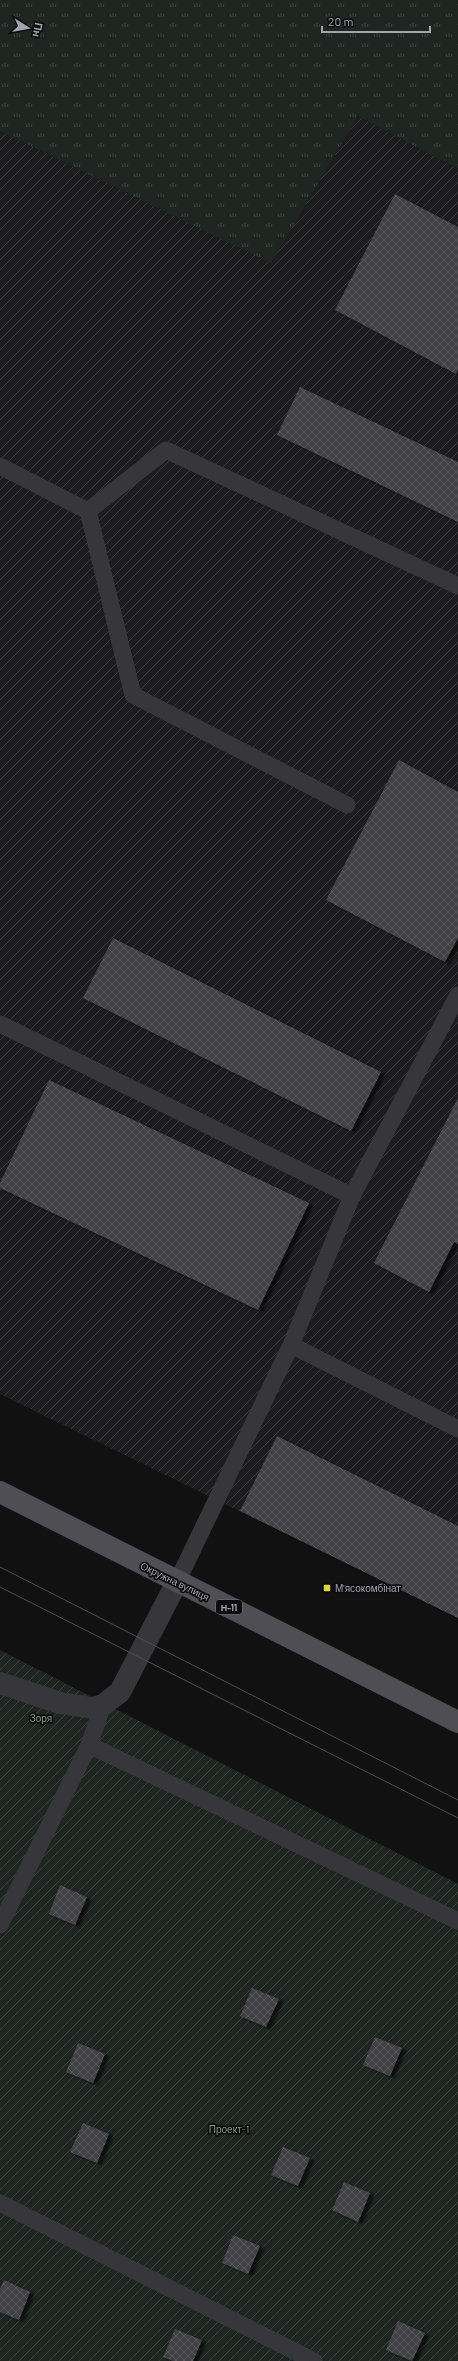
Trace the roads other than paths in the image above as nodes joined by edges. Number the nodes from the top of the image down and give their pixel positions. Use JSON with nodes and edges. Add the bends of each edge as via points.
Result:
{"nodes":[{"id":1,"x":0,"y":466,"type":"edge"},
{"id":2,"x":88,"y":511,"type":"junction"},
{"id":3,"x":458,"y":586,"type":"edge"},
{"id":4,"x":347,"y":805,"type":"dead end"},
{"id":5,"x":458,"y":995,"type":"edge"},
{"id":6,"x":0,"y":1024,"type":"edge"},
{"id":7,"x":352,"y":1196,"type":"junction"},
{"id":8,"x":291,"y":1345,"type":"junction"},
{"id":9,"x":458,"y":1429,"type":"edge"},
{"id":10,"x":0,"y":1492,"type":"edge"},
{"id":11,"x":177,"y":1582,"type":"junction"},
{"id":12,"x":0,"y":1683,"type":"edge"},
{"id":13,"x":103,"y":1705,"type":"junction"},
{"id":14,"x":458,"y":1722,"type":"edge"},
{"id":15,"x":89,"y":1745,"type":"junction"},
{"id":16,"x":458,"y":1921,"type":"edge"},
{"id":17,"x":0,"y":1925,"type":"edge"},
{"id":18,"x":0,"y":2203,"type":"edge"},
{"id":19,"x":314,"y":2361,"type":"edge"}],
"edges":[{"from":1,"to":2,"type":"lane"},
{"from":2,"to":3,"type":"lane","via":[[166,450]]},
{"from":2,"to":4,"type":"lane","via":[[133,695]]},
{"from":5,"to":7,"type":"lane"},
{"from":6,"to":7,"type":"lane"},
{"from":7,"to":8,"type":"lane"},
{"from":8,"to":9,"type":"lane"},
{"from":8,"to":11,"type":"lane"},
{"from":10,"to":11,"type":"main road","name":"Окружна вулиця","number":"Н-11"},
{"from":11,"to":13,"type":"street","via":[[120,1692]]},
{"from":11,"to":14,"type":"main road","name":"Окружна вулиця","number":"Н-11"},
{"from":12,"to":13,"type":"street","via":[[60,1703],[92,1708]]},
{"from":13,"to":15,"type":"lane"},
{"from":15,"to":16,"type":"lane"},
{"from":15,"to":17,"type":"lane"},
{"from":18,"to":19,"type":"lane"}]}
